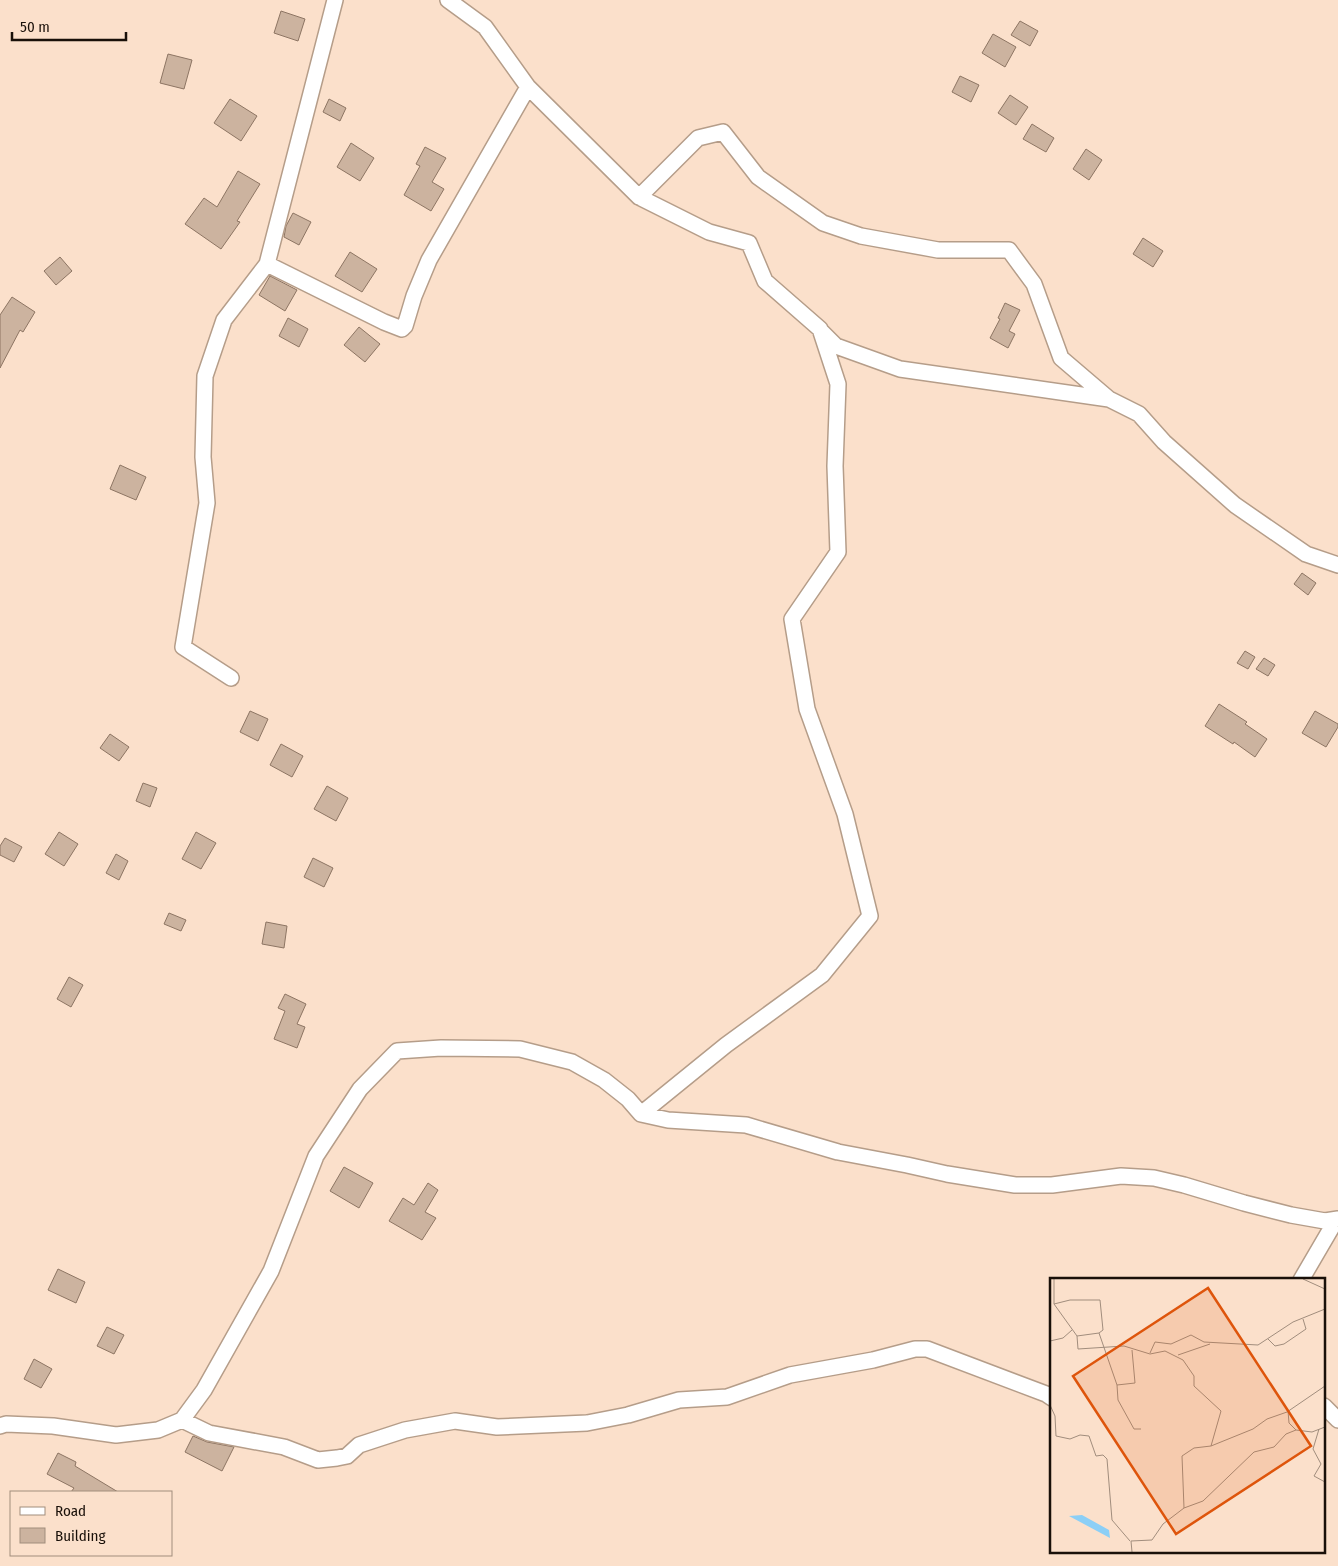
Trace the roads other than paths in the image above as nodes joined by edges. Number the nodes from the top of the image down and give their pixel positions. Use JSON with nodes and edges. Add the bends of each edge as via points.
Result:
{"nodes":[{"id":1,"x":335,"y":0,"type":"edge"},
{"id":2,"x":448,"y":0,"type":"edge"},
{"id":3,"x":528,"y":87,"type":"junction"},
{"id":4,"x":639,"y":198,"type":"junction"},
{"id":5,"x":267,"y":264,"type":"junction"},
{"id":6,"x":820,"y":329,"type":"junction"},
{"id":7,"x":1109,"y":399,"type":"junction"},
{"id":8,"x":1338,"y":565,"type":"edge"},
{"id":9,"x":231,"y":678,"type":"dead end"},
{"id":10,"x":641,"y":1114,"type":"junction"},
{"id":11,"x":1337,"y":1220,"type":"edge"},
{"id":12,"x":1302,"y":1278,"type":"edge"},
{"id":13,"x":1050,"y":1397,"type":"edge"},
{"id":14,"x":1326,"y":1408,"type":"edge"},
{"id":15,"x":182,"y":1420,"type":"junction"},
{"id":16,"x":1338,"y":1420,"type":"edge"},
{"id":17,"x":0,"y":1426,"type":"edge"}],
"edges":[{"from":1,"to":5,"type":"street"},
{"from":2,"to":3,"type":"street","via":[[485,27]]},
{"from":3,"to":4,"type":"street"},
{"from":3,"to":5,"type":"street","via":[[429,260],[406,326],[402,329]]},
{"from":4,"to":6,"type":"street","via":[[710,232],[749,243],[765,281]]},
{"from":4,"to":7,"type":"street","via":[[698,138],[723,132],[758,177],[823,223],[861,236],[938,250],[1009,250],[1034,284],[1061,358]]},
{"from":5,"to":9,"type":"street","via":[[224,320],[205,376],[203,457],[206,503],[183,647]]},
{"from":6,"to":7,"type":"street","via":[[836,346],[900,369]]},
{"from":6,"to":10,"type":"street","via":[[838,384],[835,466],[838,552],[792,619],[807,709],[845,814],[870,916],[822,975],[726,1045]]},
{"from":7,"to":8,"type":"street","via":[[1139,414],[1164,442],[1235,505],[1306,554]]},
{"from":10,"to":11,"type":"street","via":[[668,1120],[746,1125],[838,1152],[1015,1185],[1052,1185],[1121,1176],[1154,1178],[1290,1215]]},
{"from":10,"to":15,"type":"street","via":[[604,1080],[572,1062],[520,1049],[397,1051],[360,1089],[316,1156],[271,1271],[204,1390]]},
{"from":11,"to":12,"type":"street"},
{"from":13,"to":15,"type":"street","via":[[927,1349],[915,1349],[790,1375],[727,1397],[679,1400],[587,1423],[497,1427],[455,1420],[414,1428],[359,1445],[346,1456],[318,1460],[284,1448],[209,1433]]},
{"from":14,"to":16,"type":"street"},
{"from":15,"to":17,"type":"street","via":[[158,1430],[116,1435],[52,1426]]}]}
